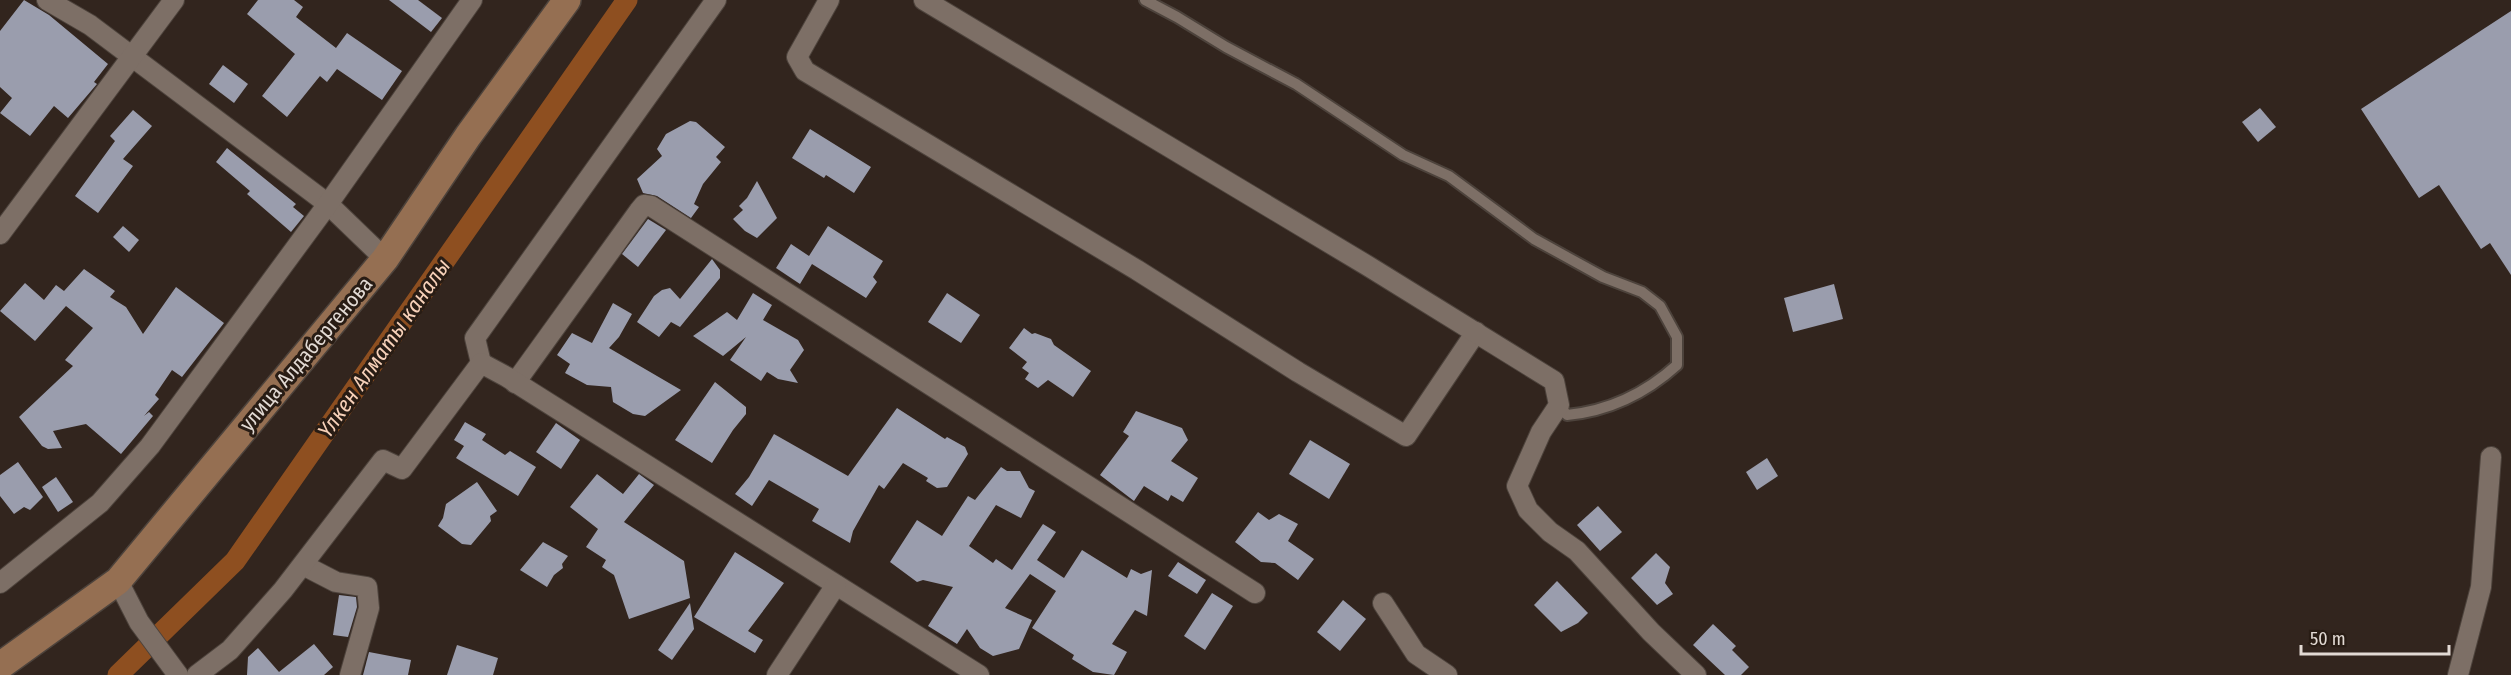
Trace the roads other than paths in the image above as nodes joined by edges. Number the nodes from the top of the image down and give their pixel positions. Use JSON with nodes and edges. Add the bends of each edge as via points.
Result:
{"nodes":[{"id":1,"x":47,"y":0,"type":"edge"},
{"id":2,"x":174,"y":0,"type":"edge"},
{"id":3,"x":472,"y":0,"type":"edge"},
{"id":4,"x":567,"y":0,"type":"edge"},
{"id":5,"x":716,"y":0,"type":"edge"},
{"id":6,"x":829,"y":0,"type":"edge"},
{"id":7,"x":924,"y":0,"type":"edge"},
{"id":8,"x":1144,"y":0,"type":"edge"},
{"id":9,"x":133,"y":57,"type":"junction"},
{"id":10,"x":328,"y":204,"type":"junction"},
{"id":11,"x":0,"y":234,"type":"edge"},
{"id":12,"x":385,"y":259,"type":"junction"},
{"id":13,"x":1476,"y":332,"type":"junction"},
{"id":14,"x":481,"y":363,"type":"junction"},
{"id":15,"x":515,"y":382,"type":"junction"},
{"id":16,"x":1558,"y":405,"type":"junction"},
{"id":17,"x":2491,"y":457,"type":"dead end"},
{"id":18,"x":303,"y":564,"type":"junction"},
{"id":19,"x":118,"y":581,"type":"junction"},
{"id":20,"x":0,"y":583,"type":"edge"},
{"id":21,"x":836,"y":585,"type":"junction"},
{"id":22,"x":1255,"y":593,"type":"dead end"},
{"id":23,"x":1383,"y":603,"type":"dead end"},
{"id":24,"x":0,"y":666,"type":"edge"},
{"id":25,"x":178,"y":675,"type":"edge"},
{"id":26,"x":197,"y":675,"type":"edge"},
{"id":27,"x":350,"y":675,"type":"edge"},
{"id":28,"x":777,"y":675,"type":"edge"},
{"id":29,"x":979,"y":675,"type":"edge"},
{"id":30,"x":1447,"y":675,"type":"edge"},
{"id":31,"x":1696,"y":675,"type":"edge"},
{"id":32,"x":2458,"y":675,"type":"edge"}],
"edges":[{"from":1,"to":9,"type":"street","via":[[90,24]]},
{"from":2,"to":9,"type":"street"},
{"from":3,"to":10,"type":"street"},
{"from":4,"to":12,"type":"main road","name":"улица Алдабергенова"},
{"from":5,"to":14,"type":"street","via":[[475,338]]},
{"from":6,"to":13,"type":"street","via":[[797,57],[805,71],[1406,436]]},
{"from":7,"to":13,"type":"street"},
{"from":8,"to":16,"type":"lane","via":[[1296,84],[1403,155],[1449,176],[1534,239],[1603,277],[1642,292],[1660,306],[1677,337],[1677,365],[1637,395],[1588,413],[1567,415]]},
{"from":9,"to":10,"type":"street"},
{"from":9,"to":11,"type":"street"},
{"from":10,"to":12,"type":"street"},
{"from":10,"to":20,"type":"street","via":[[150,446],[100,503]]},
{"from":12,"to":19,"type":"main road","name":"улица Алдабергенова"},
{"from":13,"to":16,"type":"street","via":[[1554,381]]},
{"from":14,"to":15,"type":"street"},
{"from":14,"to":18,"type":"street","via":[[402,469],[383,460]]},
{"from":15,"to":21,"type":"street"},
{"from":15,"to":22,"type":"street","via":[[639,211],[644,205],[651,206]]},
{"from":16,"to":31,"type":"street","via":[[1517,486],[1528,510],[1577,551]]},
{"from":17,"to":32,"type":"street","via":[[2481,587]]},
{"from":18,"to":26,"type":"street","via":[[230,650]]},
{"from":18,"to":27,"type":"street","via":[[336,582],[367,587],[369,608]]},
{"from":19,"to":24,"type":"main road","name":"улица Алдабергенова"},
{"from":19,"to":25,"type":"street","via":[[139,622]]},
{"from":21,"to":28,"type":"street"},
{"from":21,"to":29,"type":"street"},
{"from":23,"to":30,"type":"street","via":[[1416,654]]}]}
